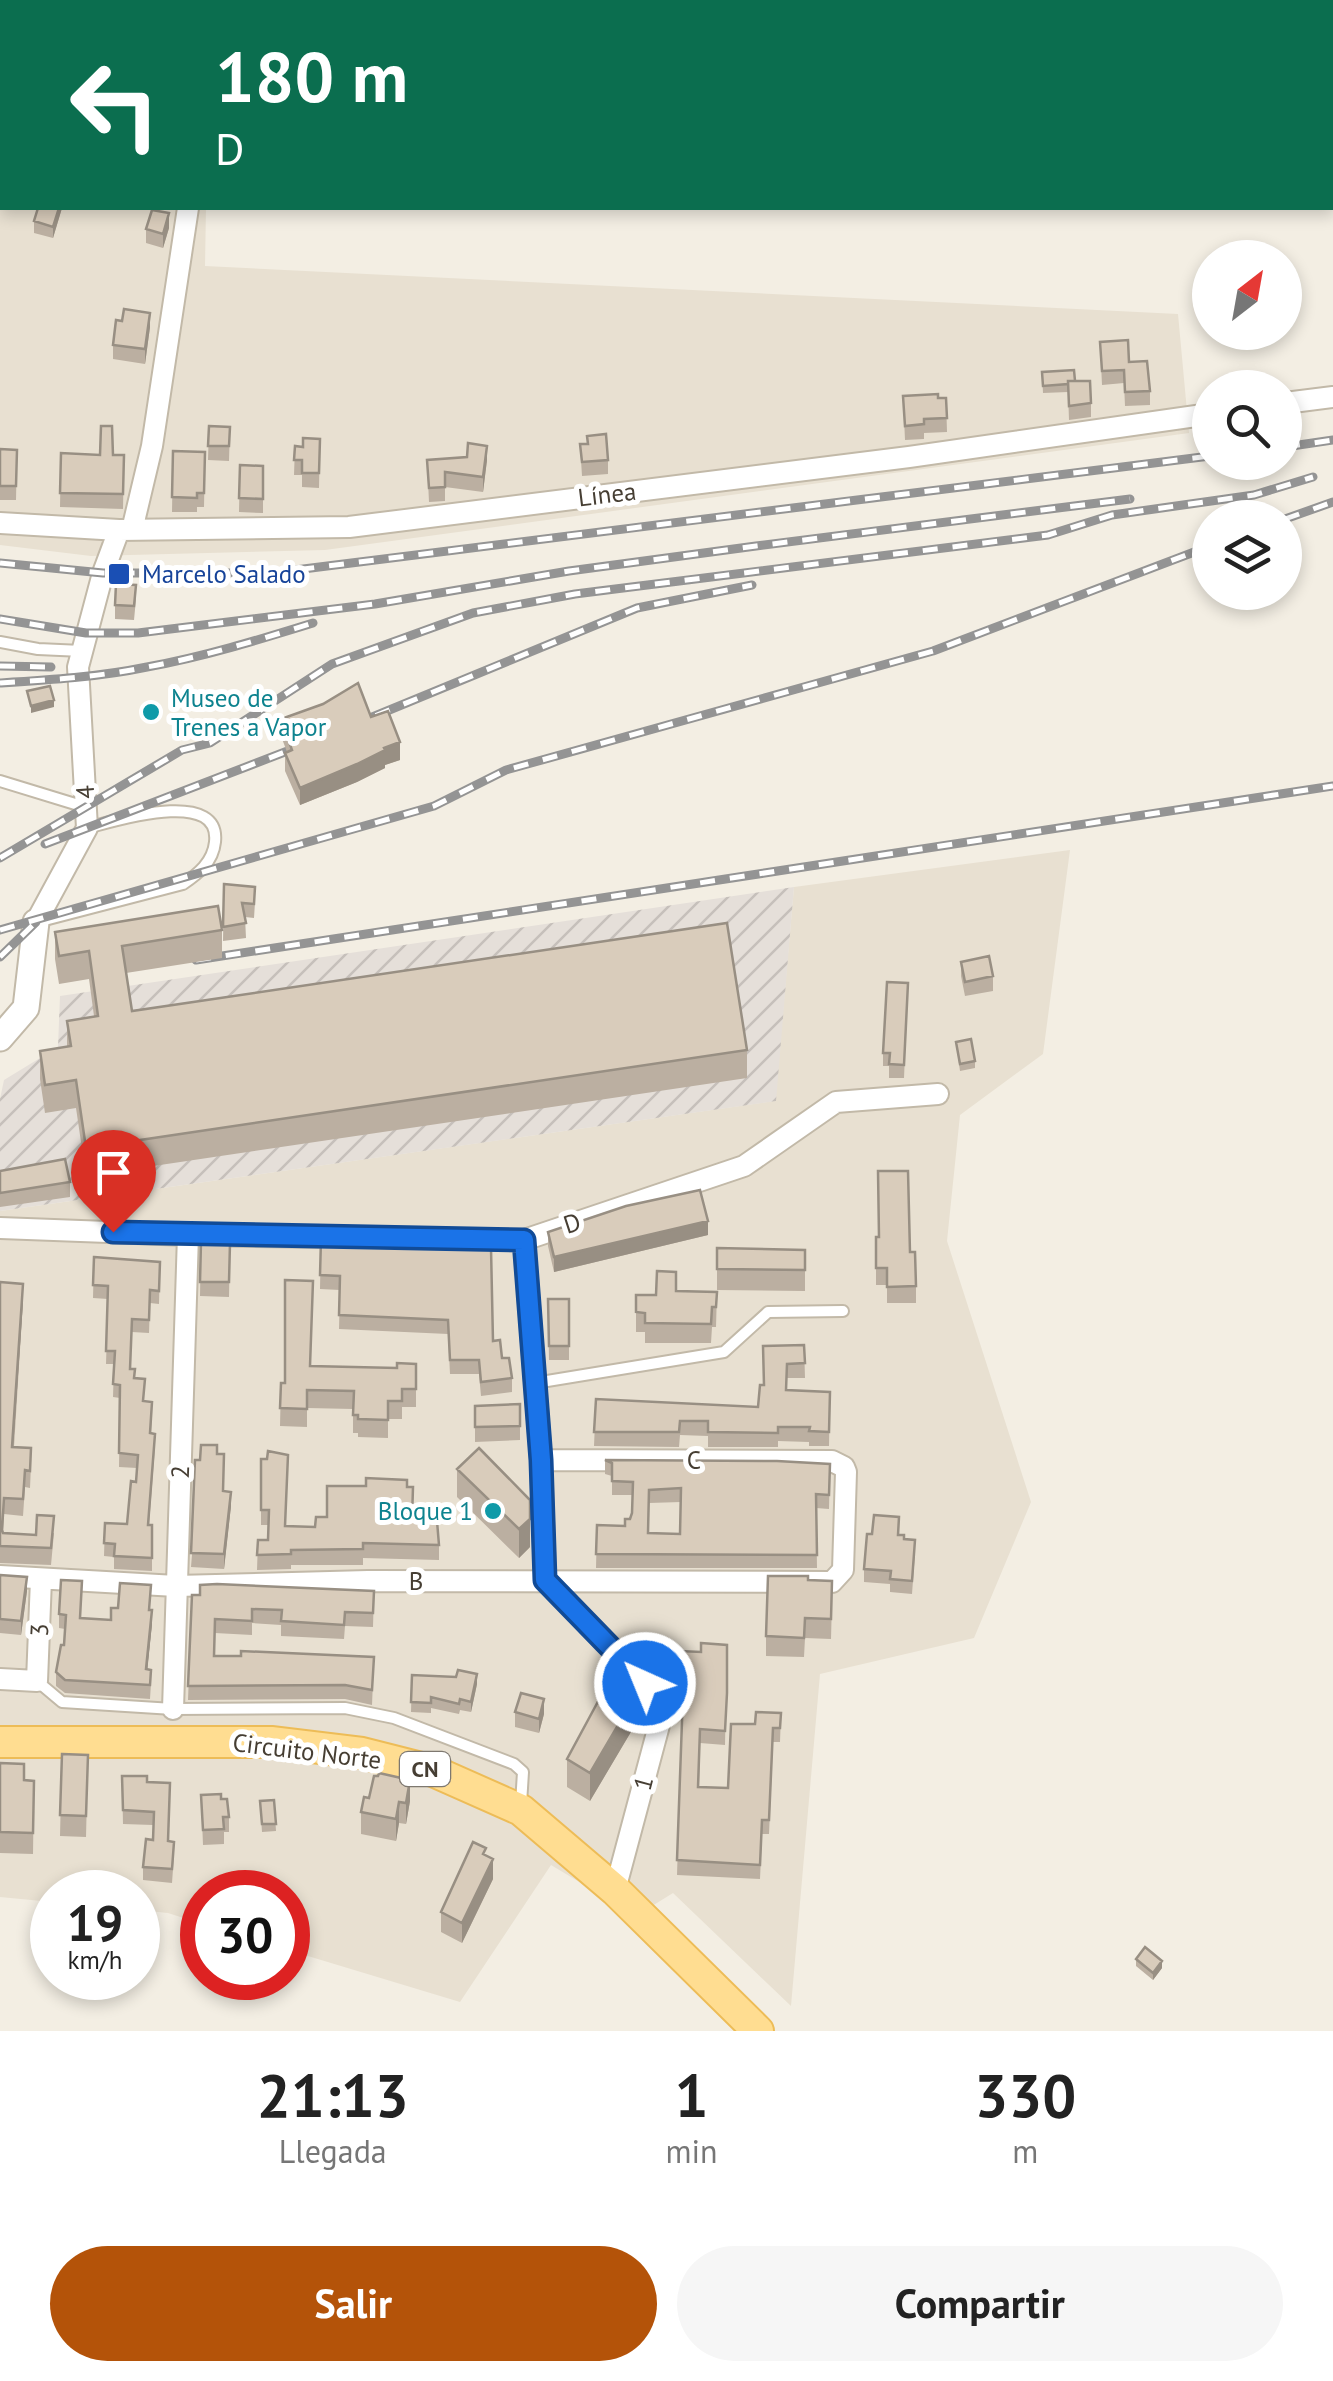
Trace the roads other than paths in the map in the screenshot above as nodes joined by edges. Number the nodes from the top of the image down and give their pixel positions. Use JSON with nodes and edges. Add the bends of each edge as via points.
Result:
{"nodes":[{"id":1,"x":188,"y":210,"type":"edge"},
{"id":2,"x":1333,"y":397,"type":"edge"},
{"id":3,"x":1302,"y":401,"type":"edge"},
{"id":4,"x":1192,"y":417,"type":"edge"},
{"id":5,"x":0,"y":523,"type":"edge"},
{"id":6,"x":125,"y":530,"type":"junction"},
{"id":7,"x":0,"y":642,"type":"edge"},
{"id":8,"x":82,"y":651,"type":"junction"},
{"id":9,"x":0,"y":782,"type":"edge"},
{"id":10,"x":87,"y":818,"type":"junction"},
{"id":11,"x":36,"y":922,"type":"junction"},
{"id":12,"x":0,"y":1038,"type":"edge"},
{"id":13,"x":938,"y":1094,"type":"dead end"},
{"id":14,"x":0,"y":1228,"type":"edge"},
{"id":15,"x":188,"y":1235,"type":"junction"},
{"id":16,"x":524,"y":1240,"type":"junction"},
{"id":17,"x":843,"y":1311,"type":"dead end"},
{"id":18,"x":534,"y":1383,"type":"junction"},
{"id":19,"x":541,"y":1460,"type":"junction"},
{"id":20,"x":0,"y":1576,"type":"edge"},
{"id":21,"x":41,"y":1579,"type":"junction"},
{"id":22,"x":545,"y":1580,"type":"junction"},
{"id":23,"x":832,"y":1582,"type":"joint"},
{"id":24,"x":176,"y":1586,"type":"junction"},
{"id":25,"x":0,"y":1679,"type":"edge"},
{"id":26,"x":36,"y":1682,"type":"junction"},
{"id":27,"x":173,"y":1709,"type":"junction"},
{"id":28,"x":0,"y":1742,"type":"edge"},
{"id":29,"x":520,"y":1810,"type":"junction"},
{"id":30,"x":615,"y":1890,"type":"junction"},
{"id":31,"x":758,"y":2031,"type":"edge"}],
"edges":[{"from":1,"to":6,"type":"street","name":"4","via":[[152,446]]},
{"from":2,"to":3,"type":"street"},
{"from":4,"to":6,"type":"street","name":"Línea","via":[[349,526]]},
{"from":5,"to":6,"type":"street","name":"Línea"},
{"from":6,"to":8,"type":"street","name":"4"},
{"from":7,"to":8,"type":"lane"},
{"from":8,"to":10,"type":"street","name":"4"},
{"from":9,"to":10,"type":"lane"},
{"from":10,"to":11,"type":"street","name":"4"},
{"from":10,"to":11,"type":"lane","via":[[156,811],[207,818],[216,837],[214,854],[183,884]]},
{"from":11,"to":12,"type":"street","name":"4","via":[[26,1008]]},
{"from":13,"to":16,"type":"street","name":"D","via":[[836,1102],[744,1166]]},
{"from":14,"to":15,"type":"street","name":"D"},
{"from":15,"to":16,"type":"street","name":"D"},
{"from":15,"to":24,"type":"street","name":"2"},
{"from":16,"to":18,"type":"street"},
{"from":17,"to":18,"type":"lane","via":[[768,1312],[724,1352]]},
{"from":18,"to":19,"type":"street"},
{"from":19,"to":22,"type":"street"},
{"from":19,"to":23,"type":"street","name":"C","via":[[832,1460],[844,1467],[843,1570]]},
{"from":20,"to":21,"type":"street","name":"B"},
{"from":21,"to":24,"type":"street","name":"B"},
{"from":21,"to":26,"type":"street","name":"3"},
{"from":22,"to":23,"type":"street","name":"B"},
{"from":22,"to":24,"type":"street","name":"B"},
{"from":22,"to":30,"type":"street","name":"1","via":[[645,1683],[660,1718]]},
{"from":24,"to":27,"type":"street","name":"2"},
{"from":25,"to":26,"type":"street"},
{"from":26,"to":27,"type":"lane","via":[[62,1702]]},
{"from":27,"to":29,"type":"lane","via":[[345,1708],[394,1718],[514,1764],[523,1772]]},
{"from":28,"to":29,"type":"main road","name":"Circuito Norte","number":"CN","via":[[271,1742],[362,1753],[433,1771]]},
{"from":29,"to":30,"type":"main road","name":"Circuito Norte","number":"CN"},
{"from":30,"to":31,"type":"main road","name":"Circuito Norte","number":"CN"}]}
